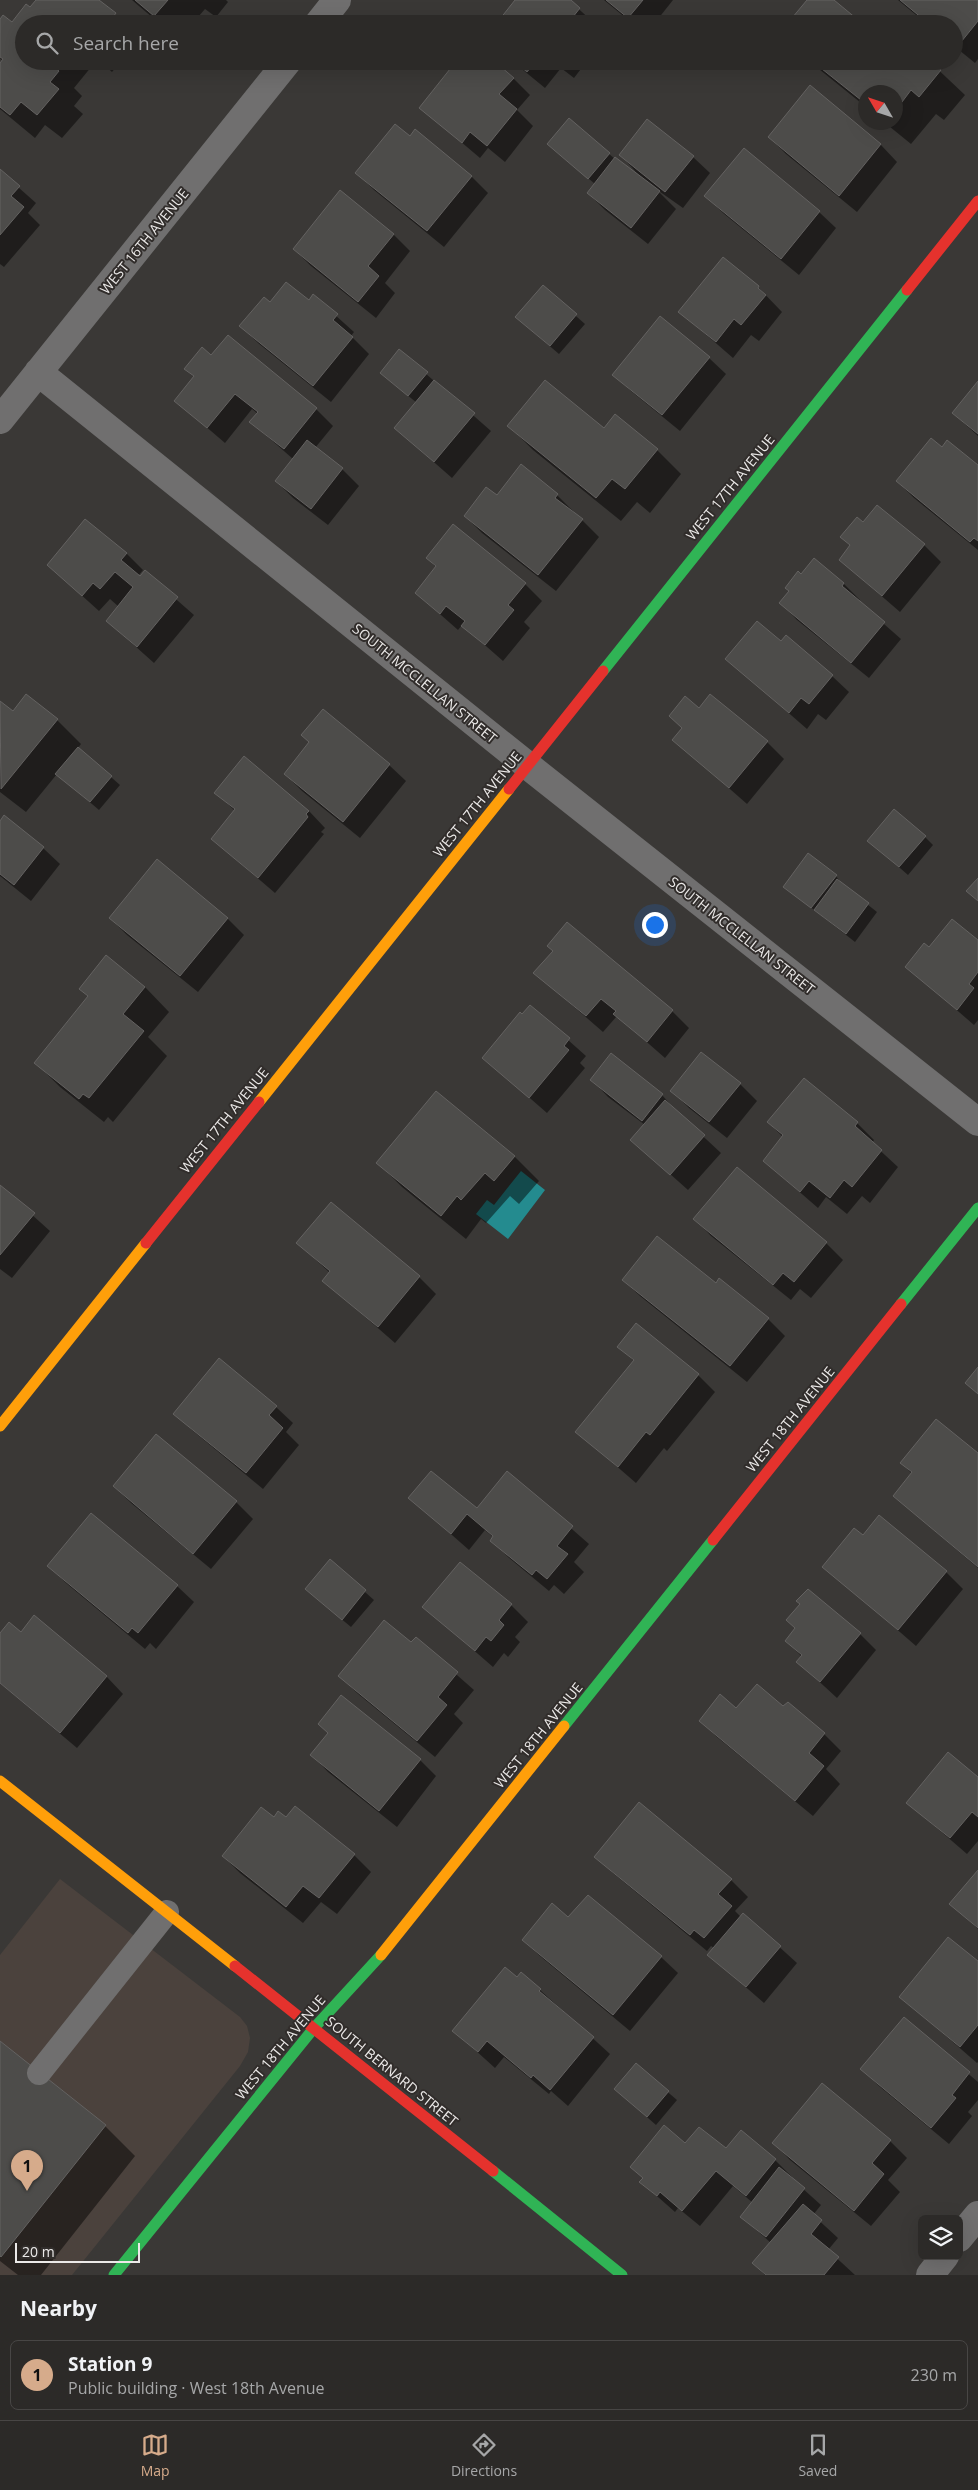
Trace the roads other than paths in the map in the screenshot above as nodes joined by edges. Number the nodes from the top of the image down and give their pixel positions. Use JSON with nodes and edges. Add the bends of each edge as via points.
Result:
{"nodes":[{"id":1,"x":337,"y":0,"type":"edge"},
{"id":2,"x":325,"y":15,"type":"edge"},
{"id":3,"x":281,"y":70,"type":"edge"},
{"id":4,"x":978,"y":201,"type":"edge"},
{"id":5,"x":38,"y":372,"type":"junction"},
{"id":6,"x":0,"y":420,"type":"edge"},
{"id":7,"x":527,"y":765,"type":"junction"},
{"id":8,"x":978,"y":1122,"type":"edge"},
{"id":9,"x":978,"y":1208,"type":"edge"},
{"id":10,"x":0,"y":1426,"type":"edge"},
{"id":11,"x":0,"y":1781,"type":"edge"},
{"id":12,"x":167,"y":1912,"type":"junction"},
{"id":13,"x":314,"y":2028,"type":"junction"},
{"id":14,"x":39,"y":2072,"type":"dead end"},
{"id":15,"x":978,"y":2215,"type":"edge"},
{"id":16,"x":963,"y":2233,"type":"edge"},
{"id":17,"x":942,"y":2260,"type":"edge"},
{"id":18,"x":114,"y":2275,"type":"edge"},
{"id":19,"x":622,"y":2275,"type":"edge"},
{"id":20,"x":930,"y":2275,"type":"edge"}],
"edges":[{"from":1,"to":2,"type":"street"},
{"from":3,"to":5,"type":"street","name":"WEST 16TH AVENUE"},
{"from":4,"to":7,"type":"street","name":"WEST 17TH AVENUE"},
{"from":5,"to":6,"type":"street","name":"WEST 16TH AVENUE"},
{"from":5,"to":7,"type":"street","name":"SOUTH MCCLELLAN STREET"},
{"from":7,"to":8,"type":"street","name":"SOUTH MCCLELLAN STREET"},
{"from":7,"to":10,"type":"street","name":"WEST 17TH AVENUE"},
{"from":9,"to":13,"type":"street","name":"WEST 18TH AVENUE","via":[[372,1966]]},
{"from":11,"to":12,"type":"street","name":"SOUTH BERNARD STREET"},
{"from":12,"to":13,"type":"street","name":"SOUTH BERNARD STREET"},
{"from":12,"to":14,"type":"lane"},
{"from":13,"to":18,"type":"street","name":"WEST 18TH AVENUE"},
{"from":13,"to":19,"type":"street","name":"SOUTH BERNARD STREET"},
{"from":15,"to":16,"type":"street"},
{"from":17,"to":20,"type":"street"}]}
